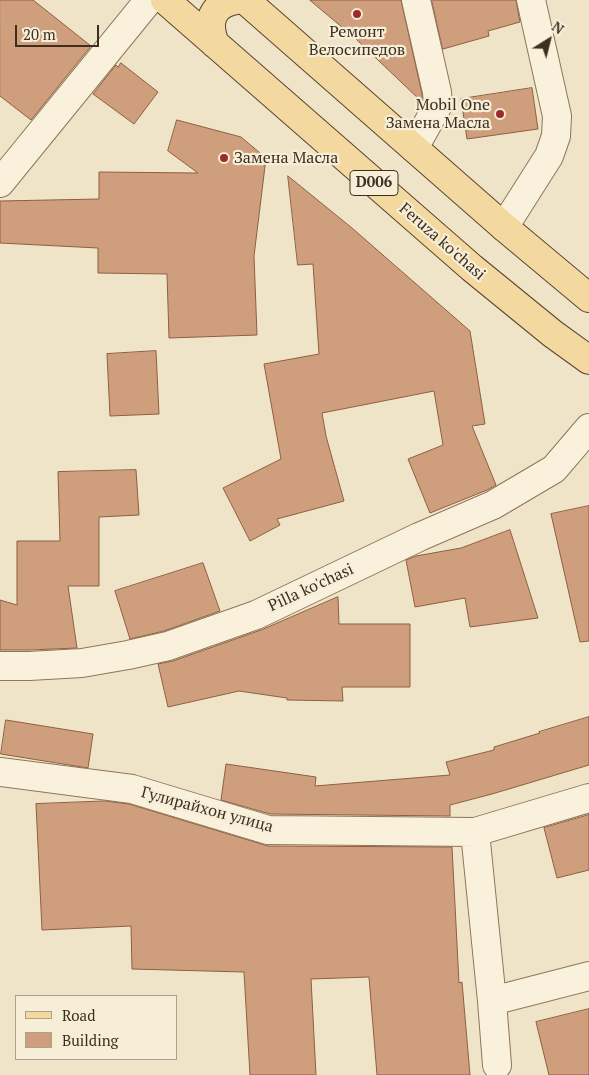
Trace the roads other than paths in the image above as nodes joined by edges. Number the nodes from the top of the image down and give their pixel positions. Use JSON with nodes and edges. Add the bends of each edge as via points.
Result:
{"nodes":[{"id":1,"x":149,"y":0,"type":"edge"},
{"id":2,"x":165,"y":0,"type":"edge"},
{"id":3,"x":242,"y":0,"type":"edge"},
{"id":4,"x":416,"y":0,"type":"edge"},
{"id":5,"x":530,"y":0,"type":"edge"},
{"id":6,"x":215,"y":44,"type":"junction"},
{"id":7,"x":414,"y":148,"type":"junction"},
{"id":8,"x":0,"y":183,"type":"edge"},
{"id":9,"x":504,"y":227,"type":"junction"},
{"id":10,"x":589,"y":298,"type":"edge"},
{"id":11,"x":589,"y":360,"type":"edge"},
{"id":12,"x":589,"y":428,"type":"edge"},
{"id":13,"x":0,"y":666,"type":"edge"},
{"id":14,"x":0,"y":772,"type":"edge"},
{"id":15,"x":589,"y":798,"type":"edge"},
{"id":16,"x":475,"y":832,"type":"junction"},
{"id":17,"x":589,"y":976,"type":"edge"},
{"id":18,"x":492,"y":1001,"type":"junction"},
{"id":19,"x":496,"y":1064,"type":"dead end"}],
"edges":[{"from":1,"to":8,"type":"street"},
{"from":2,"to":6,"type":"main road","name":"Feruza ko'chasi","number":"D006"},
{"from":3,"to":6,"type":"main road","via":[[230,1],[215,11],[211,19]]},
{"from":3,"to":7,"type":"main road"},
{"from":4,"to":7,"type":"street","via":[[438,105]]},
{"from":5,"to":9,"type":"street","via":[[557,116],[556,136],[549,156]]},
{"from":6,"to":11,"type":"main road","name":"Feruza ko'chasi","number":"D006","via":[[472,268]]},
{"from":7,"to":9,"type":"main road"},
{"from":9,"to":10,"type":"main road"},
{"from":12,"to":13,"type":"street","name":"Pilla ko'chasi","via":[[554,469],[493,505],[256,615],[168,646],[128,655],[82,663]]},
{"from":14,"to":16,"type":"street","name":"Гулирайхон улица","via":[[132,789],[268,830]]},
{"from":15,"to":16,"type":"street","name":"Гулирайхон улица"},
{"from":16,"to":18,"type":"street"},
{"from":17,"to":18,"type":"street"},
{"from":18,"to":19,"type":"street"}]}
